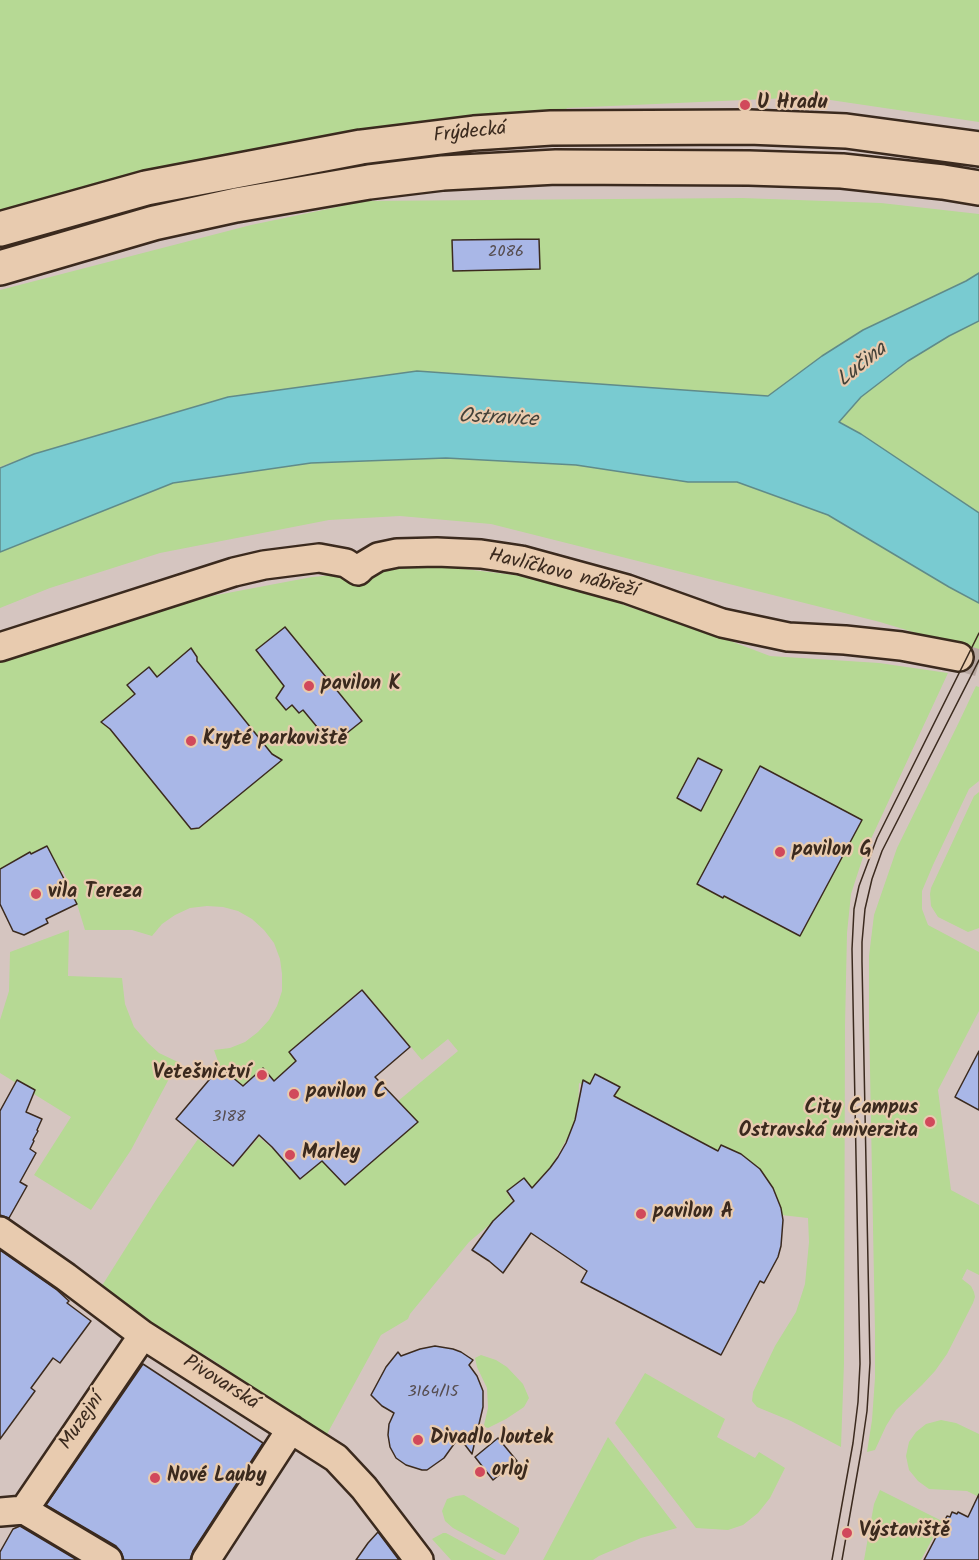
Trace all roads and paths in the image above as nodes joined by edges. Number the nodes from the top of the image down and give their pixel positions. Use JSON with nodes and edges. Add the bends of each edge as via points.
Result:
{"nodes":[{"id":1,"x":965,"y":146,"type":"edge"},
{"id":2,"x":979,"y":188,"type":"edge"},
{"id":3,"x":0,"y":229,"type":"edge"},
{"id":4,"x":0,"y":268,"type":"edge"},
{"id":5,"x":0,"y":647,"type":"edge"},
{"id":6,"x":959,"y":657,"type":"tunnel mouth"},
{"id":7,"x":0,"y":1231,"type":"edge"},
{"id":8,"x":143,"y":1335,"type":"junction"},
{"id":9,"x":291,"y":1429,"type":"junction"},
{"id":10,"x":12,"y":1511,"type":"edge"},
{"id":11,"x":108,"y":1560,"type":"edge"},
{"id":12,"x":206,"y":1560,"type":"edge"},
{"id":13,"x":419,"y":1560,"type":"edge"}],
"edges":[{"from":1,"to":3,"type":"main road","name":"Frýdecká","via":[[846,131],[748,127],[551,128],[474,133],[361,147],[146,188]]},
{"from":2,"to":4,"type":"main road","name":"Frýdecká","via":[[842,171],[749,168],[556,167],[443,173],[236,205]]},
{"from":5,"to":6,"type":"street","name":"Havlíčkovo nábřeží","via":[[264,565],[319,558],[346,563],[358,571],[378,557],[437,552],[521,560],[627,589],[722,623],[788,637],[901,646]]},
{"from":7,"to":8,"type":"street","name":"Pivovarská"},
{"from":8,"to":9,"type":"street","name":"Pivovarská"},
{"from":8,"to":10,"type":"street","name":"Muzejní"},
{"from":9,"to":12,"type":"street"},
{"from":9,"to":13,"type":"street","name":"Pivovarská","via":[[336,1458]]},
{"from":10,"to":11,"type":"street"}]}
